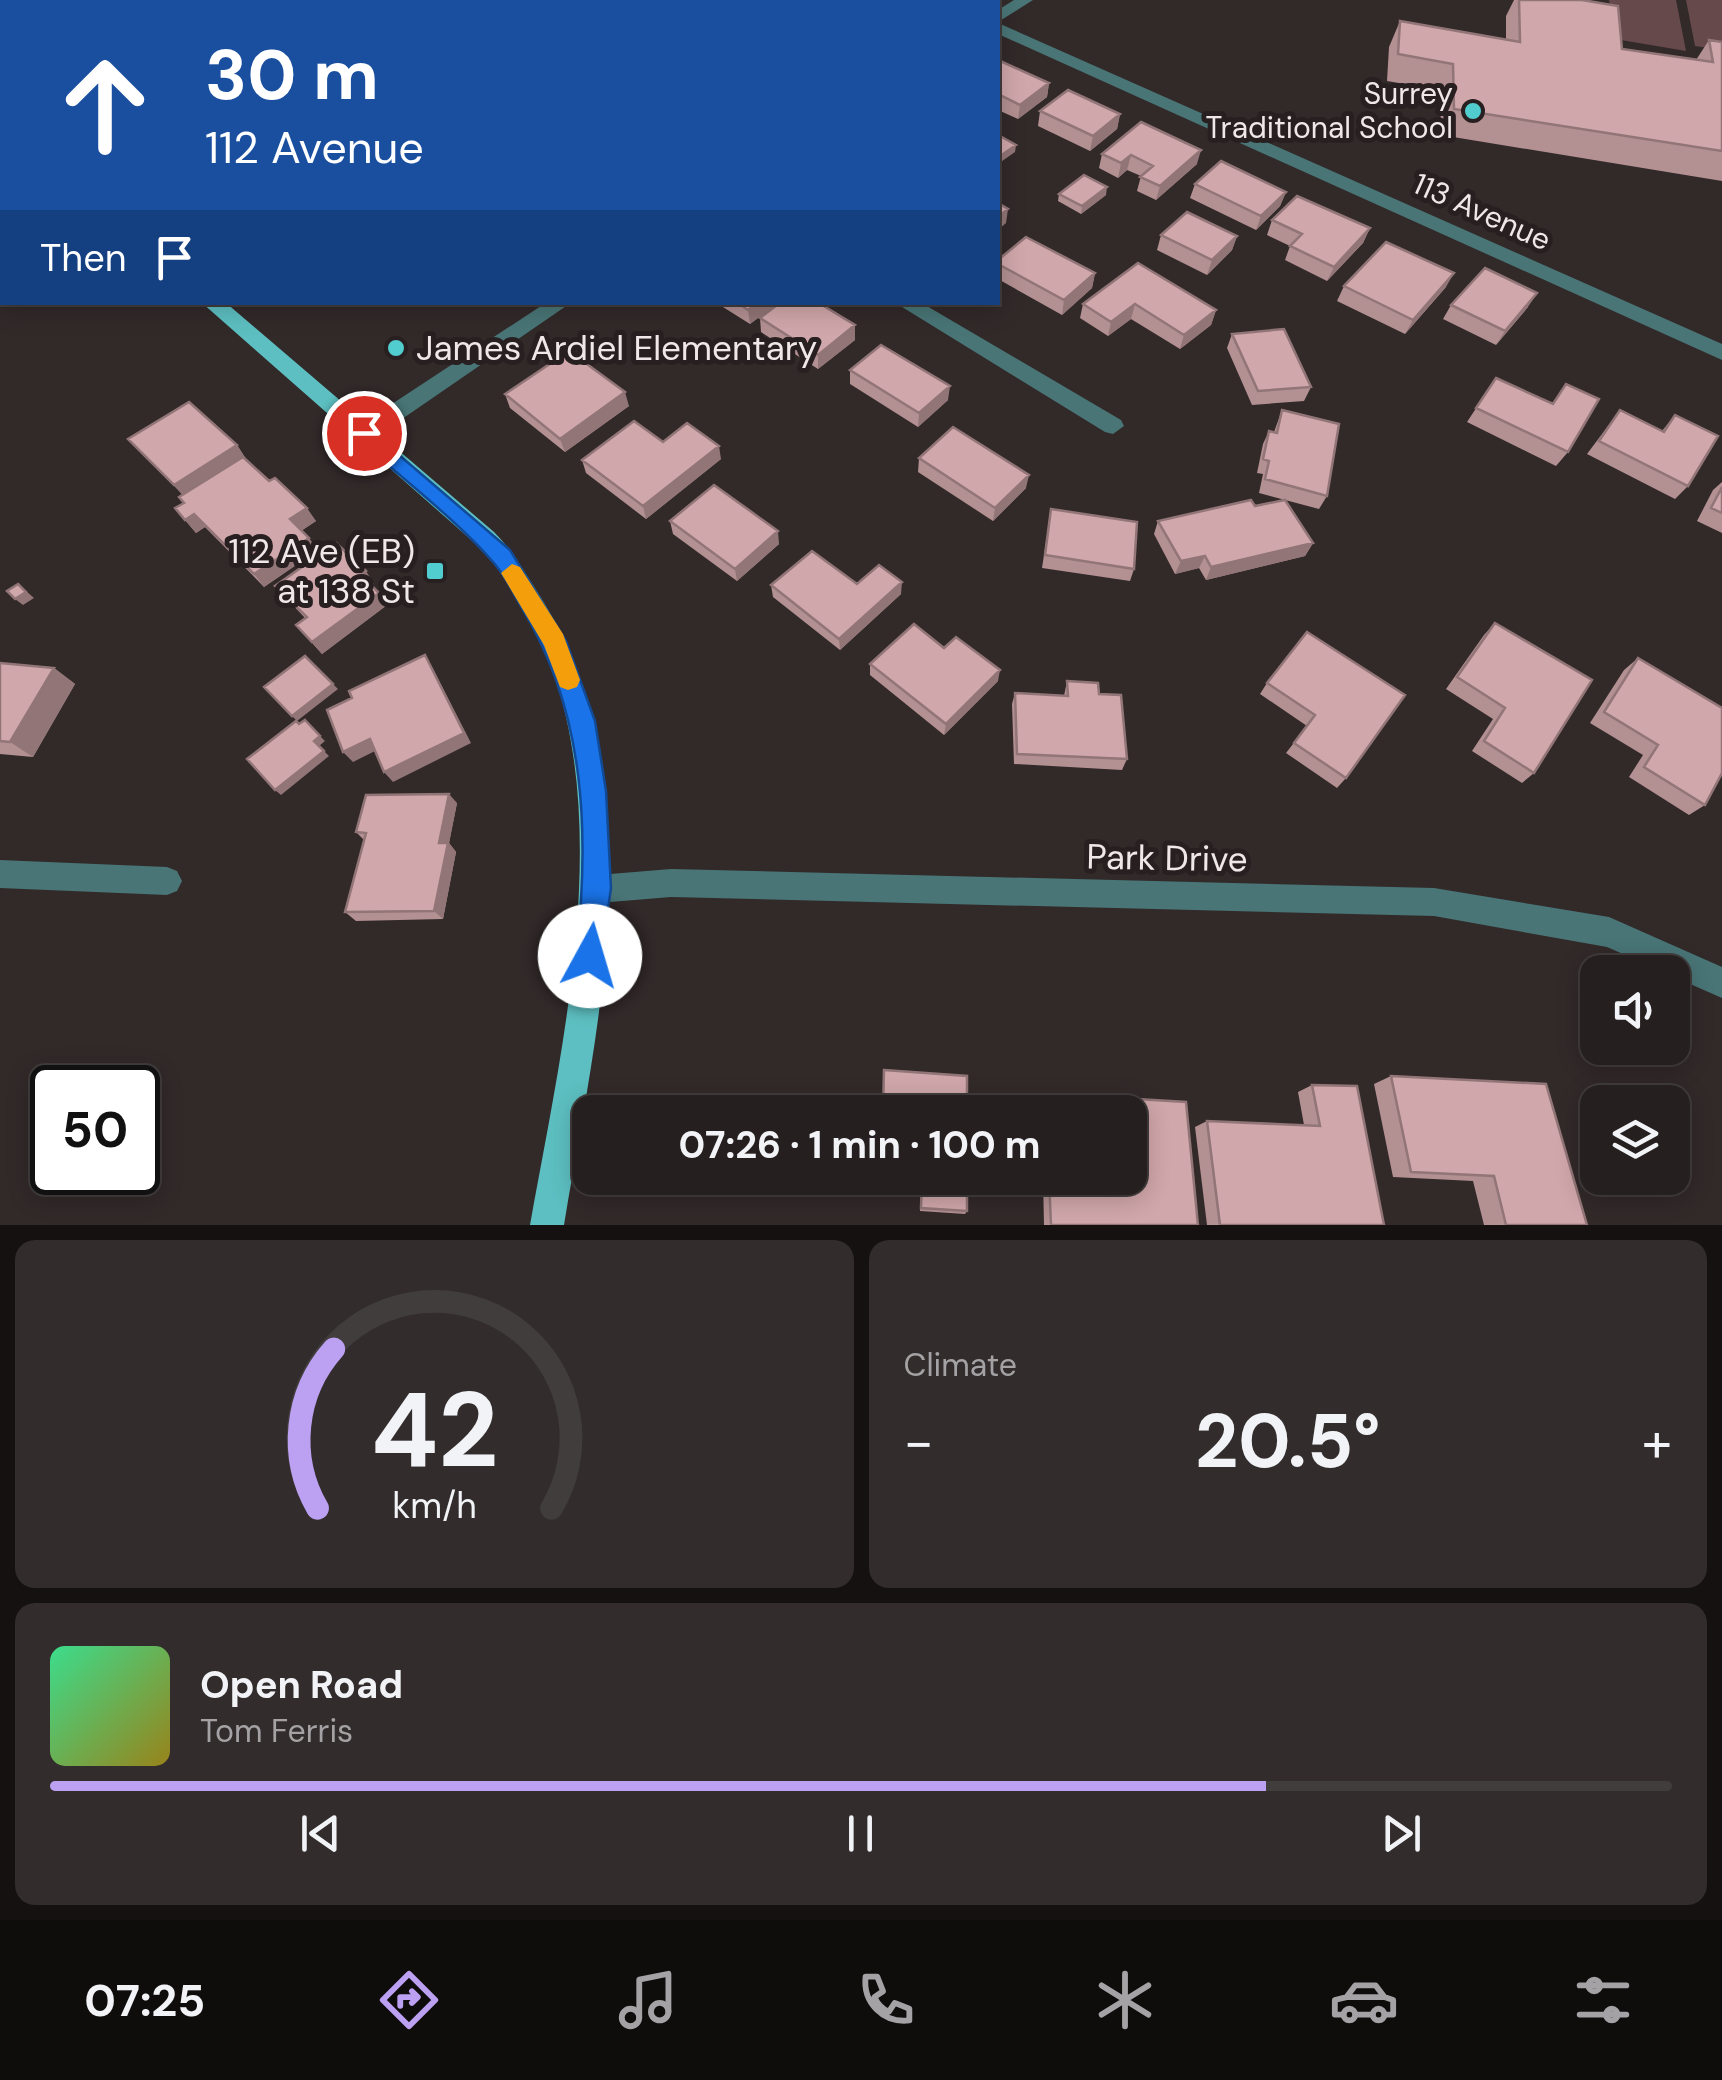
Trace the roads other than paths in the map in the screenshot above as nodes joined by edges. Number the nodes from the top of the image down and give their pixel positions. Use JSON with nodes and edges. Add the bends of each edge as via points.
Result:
{"nodes":[{"id":1,"x":1025,"y":0,"type":"edge"},
{"id":2,"x":1000,"y":17,"type":"edge"},
{"id":3,"x":1000,"y":29,"type":"edge"},
{"id":4,"x":215,"y":305,"type":"edge"},
{"id":5,"x":557,"y":305,"type":"edge"},
{"id":6,"x":909,"y":305,"type":"edge"},
{"id":7,"x":1722,"y":352,"type":"edge"},
{"id":8,"x":1114,"y":426,"type":"dead end"},
{"id":9,"x":364,"y":433,"type":"junction"},
{"id":10,"x":0,"y":874,"type":"edge"},
{"id":11,"x":167,"y":881,"type":"dead end"},
{"id":12,"x":598,"y":888,"type":"junction"},
{"id":13,"x":1722,"y":983,"type":"edge"},
{"id":14,"x":547,"y":1225,"type":"edge"}],
"edges":[{"from":1,"to":2,"type":"street"},
{"from":3,"to":7,"type":"street","name":"113 Avenue"},
{"from":4,"to":9,"type":"main road"},
{"from":5,"to":9,"type":"street"},
{"from":6,"to":8,"type":"street"},
{"from":9,"to":12,"type":"main road","via":[[502,556],[554,641],[583,721]]},
{"from":10,"to":11,"type":"street"},
{"from":12,"to":13,"type":"street","name":"Park Drive","via":[[672,883],[1434,902],[1610,932]]},
{"from":12,"to":14,"type":"main road"}]}
